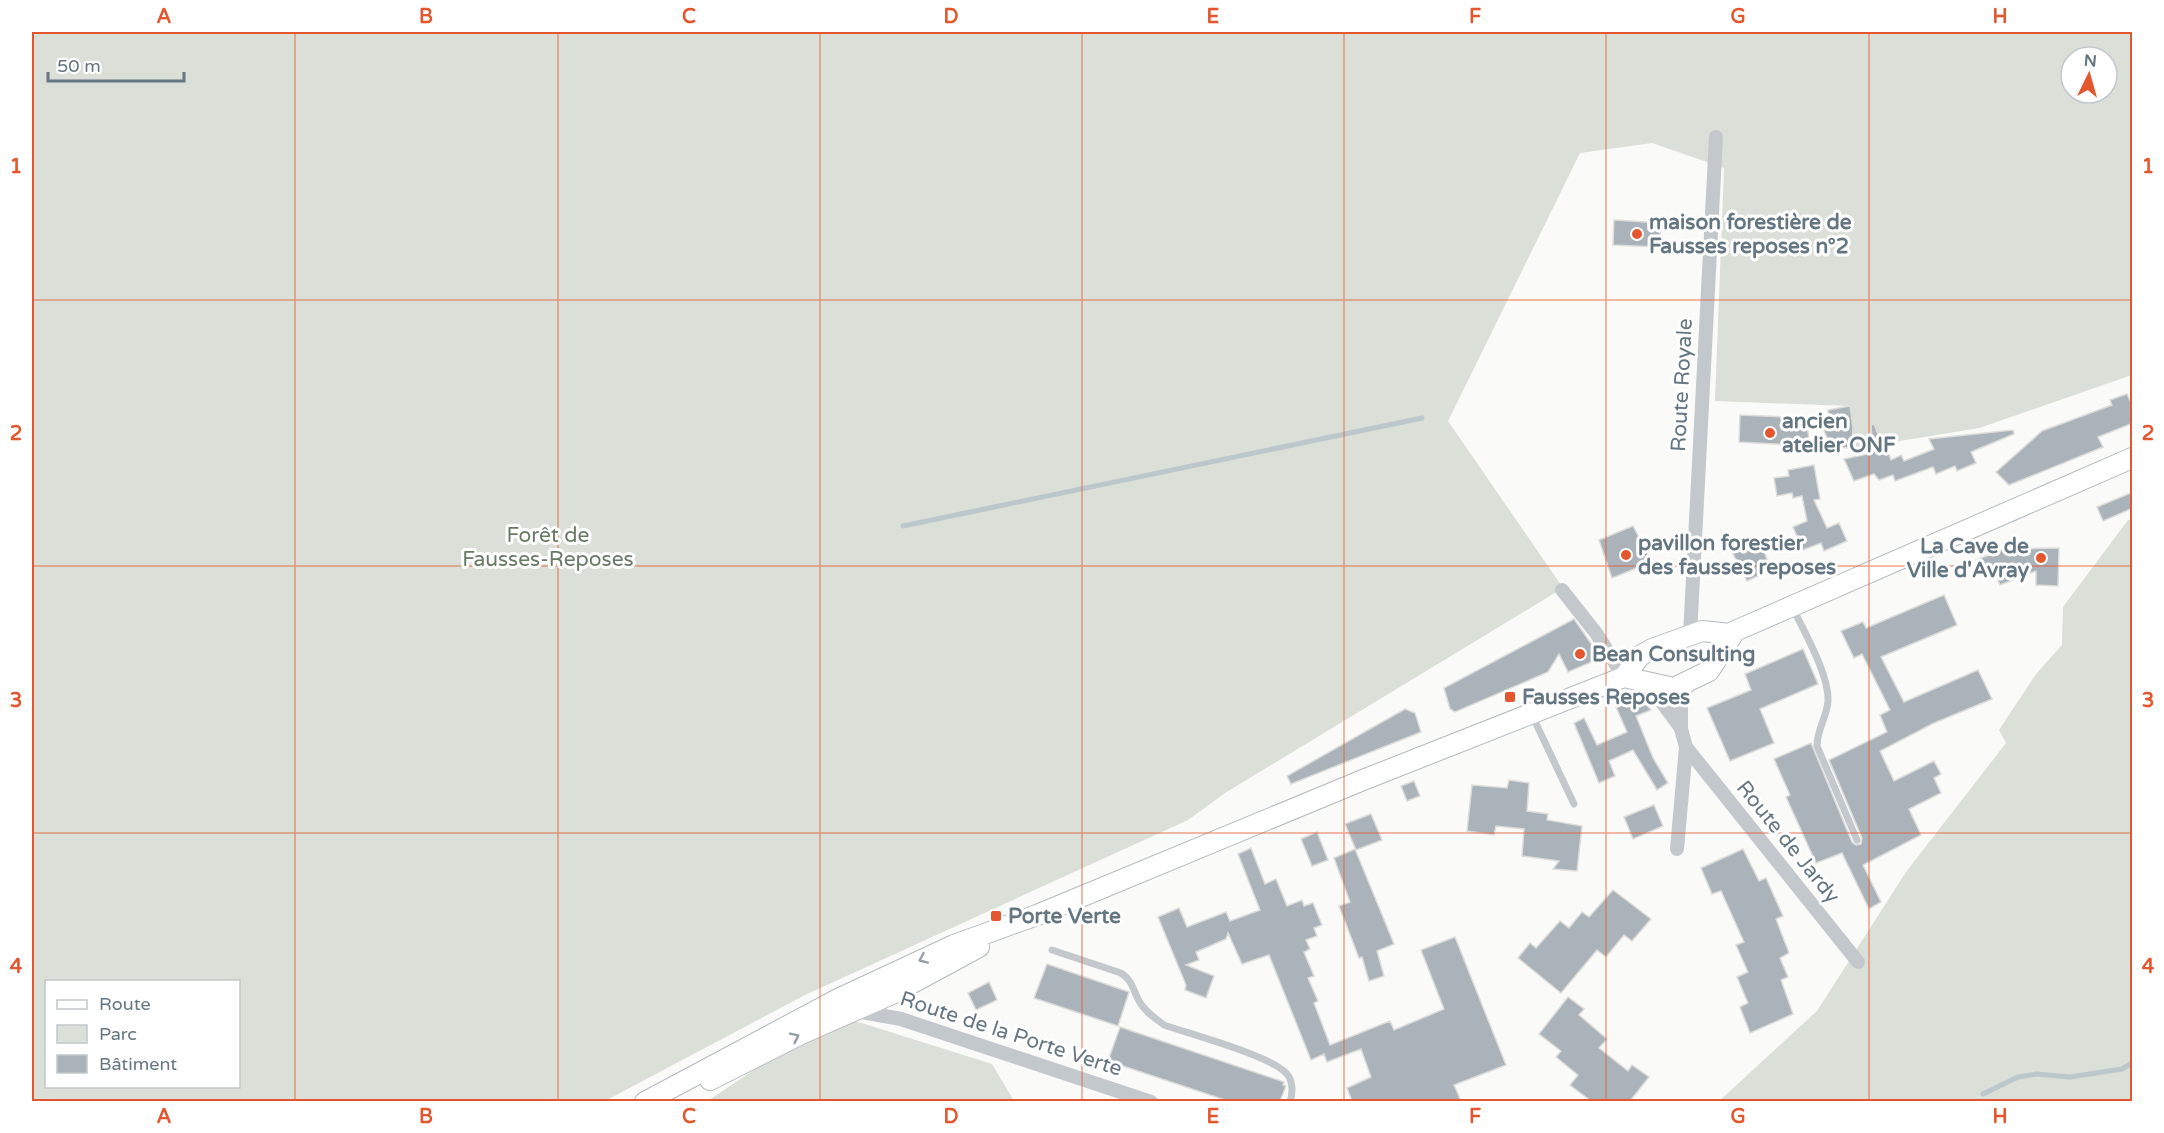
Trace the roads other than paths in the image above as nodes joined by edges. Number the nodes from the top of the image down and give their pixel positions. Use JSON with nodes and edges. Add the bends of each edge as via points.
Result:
{"nodes":[{"id":1,"x":1716,"y":137,"type":"dead end"},
{"id":2,"x":2133,"y":458,"type":"edge"},
{"id":3,"x":1563,"y":590,"type":"dead end"},
{"id":4,"x":1792,"y":605,"type":"junction"},
{"id":5,"x":1731,"y":634,"type":"junction"},
{"id":6,"x":1690,"y":635,"type":"junction"},
{"id":7,"x":1624,"y":677,"type":"junction"},
{"id":8,"x":1691,"y":681,"type":"junction"},
{"id":9,"x":1647,"y":682,"type":"junction"},
{"id":10,"x":1533,"y":715,"type":"junction"},
{"id":11,"x":1681,"y":729,"type":"junction"},
{"id":12,"x":1686,"y":747,"type":"junction"},
{"id":13,"x":1574,"y":804,"type":"dead end"},
{"id":14,"x":1857,"y":840,"type":"dead end"},
{"id":15,"x":1677,"y":849,"type":"dead end"},
{"id":16,"x":1036,"y":915,"type":"junction"},
{"id":17,"x":1052,"y":950,"type":"dead end"},
{"id":18,"x":1858,"y":962,"type":"dead end"},
{"id":19,"x":838,"y":999,"type":"junction"},
{"id":20,"x":856,"y":1011,"type":"junction"},
{"id":21,"x":645,"y":1101,"type":"edge"},
{"id":22,"x":668,"y":1101,"type":"edge"},
{"id":23,"x":1151,"y":1101,"type":"edge"},
{"id":24,"x":1290,"y":1101,"type":"edge"}],
"edges":[{"from":1,"to":6,"type":"street","name":"Route Royale"},
{"from":2,"to":4,"type":"main road"},
{"from":3,"to":7,"type":"street"},
{"from":4,"to":5,"type":"main road"},
{"from":4,"to":14,"type":"lane","via":[[1826,681],[1827,712],[1817,733],[1817,746]]},
{"from":5,"to":6,"type":"main road","via":[[1708,630]]},
{"from":5,"to":8,"type":"main road","via":[[1710,671]]},
{"from":6,"to":7,"type":"main road","via":[[1640,656]]},
{"from":7,"to":9,"type":"main road"},
{"from":7,"to":10,"type":"main road"},
{"from":8,"to":9,"type":"main road","via":[[1674,688]]},
{"from":8,"to":11,"type":"street","via":[[1681,698]]},
{"from":9,"to":11,"type":"street"},
{"from":10,"to":13,"type":"lane"},
{"from":10,"to":16,"type":"main road","via":[[1256,823]]},
{"from":11,"to":12,"type":"street"},
{"from":12,"to":15,"type":"street"},
{"from":12,"to":18,"type":"street","name":"Route de Jardy"},
{"from":16,"to":19,"type":"main road","one_way":true,"via":[[954,945]]},
{"from":16,"to":20,"type":"main road"},
{"from":17,"to":24,"type":"lane","via":[[1130,979],[1139,1001],[1164,1025],[1272,1062],[1288,1074]]},
{"from":19,"to":20,"type":"main road"},
{"from":19,"to":21,"type":"main road"},
{"from":22,"to":20,"type":"main road","one_way":true,"via":[[801,1034]]},
{"from":20,"to":23,"type":"street","name":"Route de la Porte Verte","via":[[901,1019]]}]}
